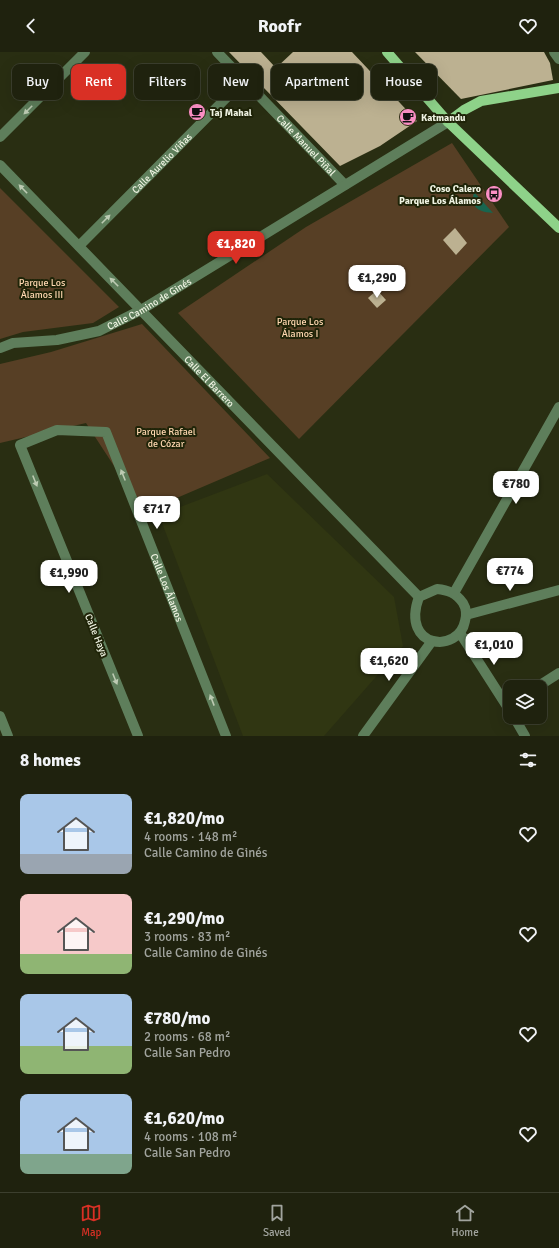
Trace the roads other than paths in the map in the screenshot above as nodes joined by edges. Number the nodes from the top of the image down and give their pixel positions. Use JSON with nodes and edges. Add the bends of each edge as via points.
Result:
{"nodes":[{"id":1,"x":84,"y":52,"type":"edge"},
{"id":2,"x":218,"y":52,"type":"edge"},
{"id":3,"x":386,"y":52,"type":"edge"},
{"id":4,"x":554,"y":52,"type":"edge"},
{"id":5,"x":559,"y":59,"type":"edge"},
{"id":6,"x":230,"y":64,"type":"edge"},
{"id":7,"x":559,"y":88,"type":"edge"},
{"id":8,"x":263,"y":98,"type":"edge"},
{"id":9,"x":224,"y":100,"type":"edge"},
{"id":10,"x":448,"y":122,"type":"junction"},
{"id":11,"x":0,"y":137,"type":"edge"},
{"id":12,"x":0,"y":165,"type":"edge"},
{"id":13,"x":345,"y":185,"type":"junction"},
{"id":14,"x":559,"y":228,"type":"edge"},
{"id":15,"x":79,"y":246,"type":"junction"},
{"id":16,"x":141,"y":310,"type":"junction"},
{"id":17,"x":0,"y":348,"type":"edge"},
{"id":18,"x":559,"y":407,"type":"edge"},
{"id":19,"x":20,"y":445,"type":"joint"},
{"id":20,"x":559,"y":590,"type":"edge"},
{"id":21,"x":454,"y":593,"type":"junction"},
{"id":22,"x":419,"y":597,"type":"junction"},
{"id":23,"x":466,"y":615,"type":"junction"},
{"id":24,"x":460,"y":633,"type":"junction"},
{"id":25,"x":432,"y":641,"type":"junction"},
{"id":26,"x":559,"y":673,"type":"edge"},
{"id":27,"x":547,"y":681,"type":"edge"},
{"id":28,"x":503,"y":699,"type":"edge"},
{"id":29,"x":0,"y":716,"type":"edge"},
{"id":30,"x":518,"y":724,"type":"edge"},
{"id":31,"x":8,"y":736,"type":"edge"},
{"id":32,"x":138,"y":736,"type":"edge"},
{"id":33,"x":226,"y":736,"type":"edge"},
{"id":34,"x":363,"y":736,"type":"edge"},
{"id":35,"x":525,"y":736,"type":"edge"}],
"edges":[{"from":1,"to":11,"type":"street","one_way":true},
{"from":2,"to":6,"type":"street","name":"Calle Manuel Piñal"},
{"from":3,"to":10,"type":"main road"},
{"from":4,"to":5,"type":"street"},
{"from":7,"to":10,"type":"main road","via":[[481,101]]},
{"from":8,"to":13,"type":"street","name":"Calle Manuel Piñal"},
{"from":15,"to":9,"type":"street","name":"Calle Aurelio Viñas","one_way":true},
{"from":10,"to":13,"type":"street","name":"Calle Camino de Ginés"},
{"from":10,"to":14,"type":"main road"},
{"from":15,"to":12,"type":"street","name":"Calle El Barrero","one_way":true},
{"from":13,"to":16,"type":"street","name":"Calle Camino de Ginés"},
{"from":16,"to":15,"type":"street","name":"Calle El Barrero","one_way":true},
{"from":16,"to":17,"type":"street","name":"Calle Camino de Ginés","via":[[99,331],[57,340],[13,343]]},
{"from":16,"to":22,"type":"street","name":"Calle El Barrero"},
{"from":18,"to":21,"type":"street"},
{"from":19,"to":32,"type":"street","name":"Calle Haya","one_way":true},
{"from":33,"to":19,"type":"street","name":"Calle Los Álamos","one_way":true,"via":[[106,432],[57,430]]},
{"from":20,"to":23,"type":"street"},
{"from":21,"to":22,"type":"street","via":[[437,589]]},
{"from":21,"to":23,"type":"street","via":[[464,606]]},
{"from":22,"to":25,"type":"street","via":[[414,609],[414,621],[418,630]]},
{"from":23,"to":24,"type":"street"},
{"from":24,"to":25,"type":"street","via":[[450,640]]},
{"from":24,"to":28,"type":"street"},
{"from":25,"to":34,"type":"street"},
{"from":26,"to":27,"type":"street"},
{"from":29,"to":31,"type":"street"},
{"from":30,"to":35,"type":"street"}]}
